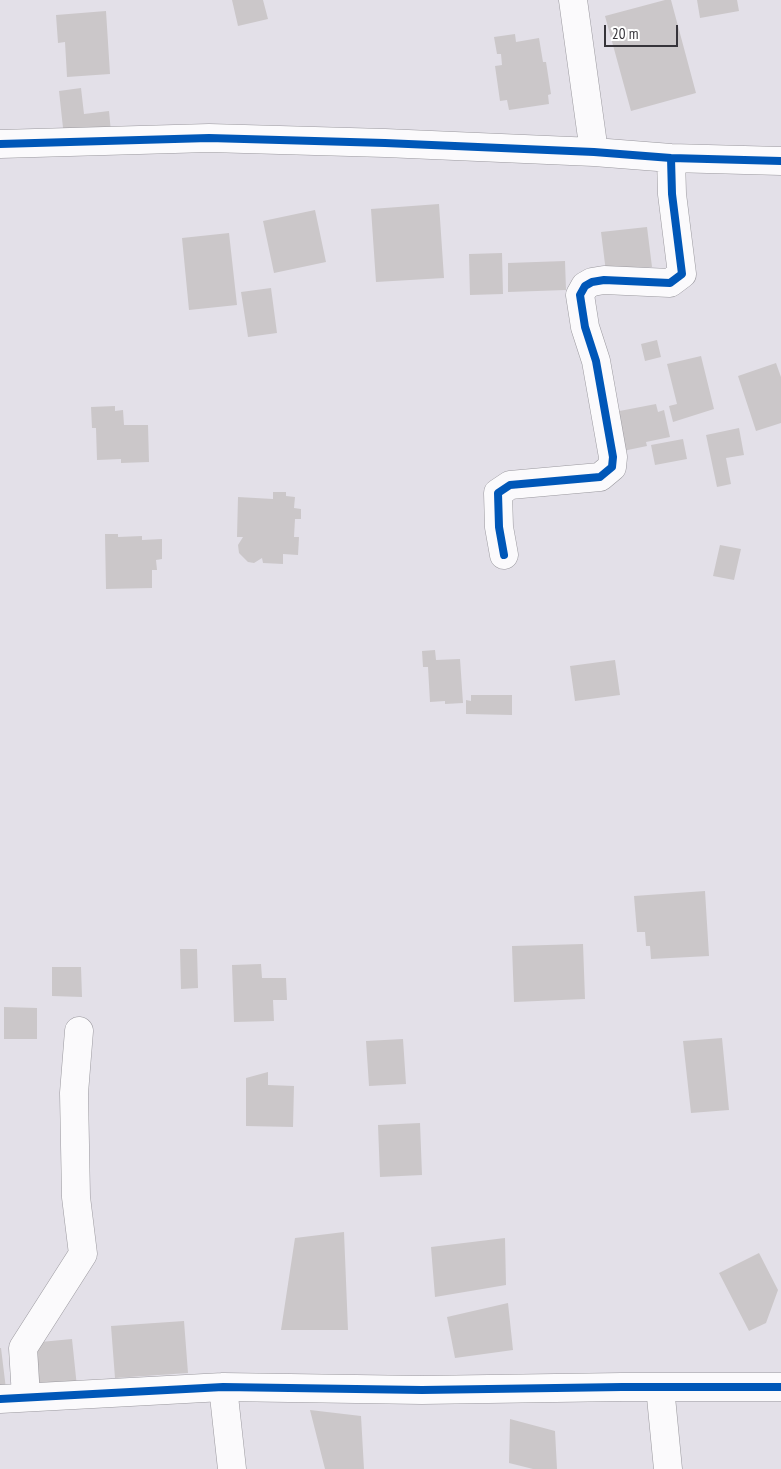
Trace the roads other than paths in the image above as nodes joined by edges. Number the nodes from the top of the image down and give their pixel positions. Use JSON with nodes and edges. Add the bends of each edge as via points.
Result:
{"nodes":[{"id":1,"x":573,"y":0,"type":"edge"},
{"id":2,"x":0,"y":144,"type":"edge"},
{"id":3,"x":594,"y":152,"type":"junction"},
{"id":4,"x":670,"y":158,"type":"junction"},
{"id":5,"x":781,"y":161,"type":"edge"},
{"id":6,"x":504,"y":554,"type":"dead end"},
{"id":7,"x":78,"y":1031,"type":"dead end"},
{"id":8,"x":223,"y":1387,"type":"junction"},
{"id":9,"x":660,"y":1387,"type":"junction"},
{"id":10,"x":781,"y":1387,"type":"edge"},
{"id":11,"x":13,"y":1398,"type":"edge"},
{"id":12,"x":232,"y":1469,"type":"edge"},
{"id":13,"x":668,"y":1469,"type":"edge"}],
"edges":[{"from":1,"to":3,"type":"street"},
{"from":2,"to":3,"type":"street","via":[[209,138]]},
{"from":3,"to":4,"type":"street"},
{"from":4,"to":5,"type":"street"},
{"from":4,"to":6,"type":"street","via":[[682,274],[670,283],[592,282],[580,295],[585,327],[596,361],[612,467],[600,477],[504,488],[498,493]]},
{"from":7,"to":11,"type":"street","via":[[74,1112],[76,1198],[83,1254],[23,1348]]},
{"from":8,"to":9,"type":"street","via":[[422,1390]]},
{"from":8,"to":11,"type":"street"},
{"from":8,"to":12,"type":"street"},
{"from":9,"to":10,"type":"street"},
{"from":9,"to":13,"type":"street"}]}
